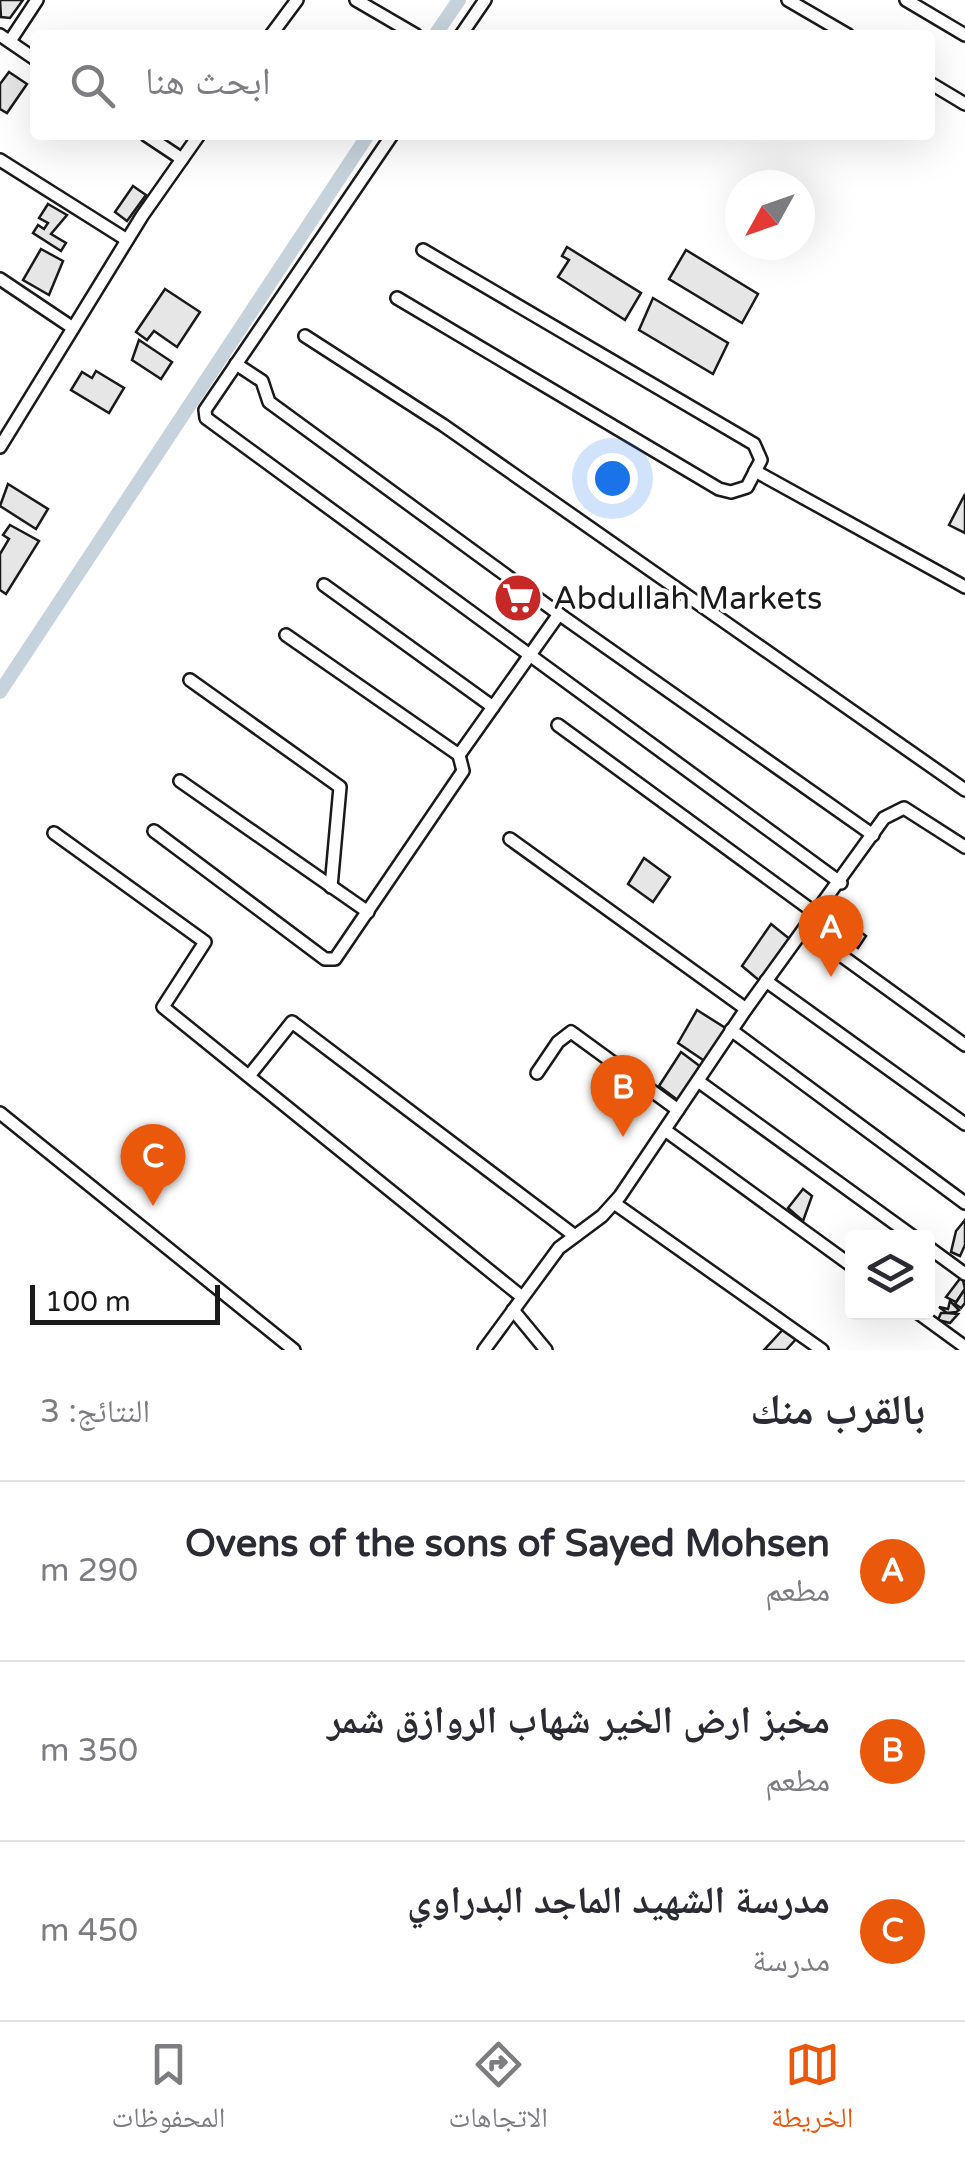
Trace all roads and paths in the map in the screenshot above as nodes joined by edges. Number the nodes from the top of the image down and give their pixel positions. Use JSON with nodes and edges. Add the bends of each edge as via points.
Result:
{"nodes":[{"id":1,"x":37,"y":0,"type":"edge"},
{"id":2,"x":297,"y":0,"type":"edge"},
{"id":3,"x":356,"y":0,"type":"edge"},
{"id":4,"x":484,"y":0,"type":"edge"},
{"id":5,"x":788,"y":0,"type":"edge"},
{"id":6,"x":906,"y":0,"type":"edge"},
{"id":7,"x":275,"y":30,"type":"edge"},
{"id":8,"x":407,"y":30,"type":"edge"},
{"id":9,"x":463,"y":30,"type":"edge"},
{"id":10,"x":839,"y":30,"type":"edge"},
{"id":11,"x":965,"y":35,"type":"edge"},
{"id":12,"x":5,"y":38,"type":"edge"},
{"id":13,"x":30,"y":55,"type":"edge"},
{"id":14,"x":935,"y":86,"type":"edge"},
{"id":15,"x":965,"y":104,"type":"edge"},
{"id":16,"x":154,"y":140,"type":"edge"},
{"id":17,"x":195,"y":140,"type":"edge"},
{"id":18,"x":389,"y":140,"type":"edge"},
{"id":19,"x":182,"y":159,"type":"junction"},
{"id":20,"x":0,"y":160,"type":"edge"},
{"id":21,"x":127,"y":240,"type":"junction"},
{"id":22,"x":424,"y":250,"type":"dead end"},
{"id":23,"x":0,"y":279,"type":"edge"},
{"id":24,"x":397,"y":298,"type":"dead end"},
{"id":25,"x":73,"y":328,"type":"junction"},
{"id":26,"x":305,"y":336,"type":"dead end"},
{"id":27,"x":236,"y":364,"type":"junction"},
{"id":28,"x":0,"y":447,"type":"edge"},
{"id":29,"x":756,"y":471,"type":"junction"},
{"id":30,"x":324,"y":585,"type":"dead end"},
{"id":31,"x":965,"y":587,"type":"edge"},
{"id":32,"x":559,"y":614,"type":"junction"},
{"id":33,"x":286,"y":635,"type":"dead end"},
{"id":34,"x":528,"y":657,"type":"junction"},
{"id":35,"x":190,"y":680,"type":"dead end"},
{"id":36,"x":493,"y":707,"type":"junction"},
{"id":37,"x":558,"y":725,"type":"dead end"},
{"id":38,"x":459,"y":755,"type":"junction"},
{"id":39,"x":180,"y":781,"type":"dead end"},
{"id":40,"x":965,"y":790,"type":"edge"},
{"id":41,"x":154,"y":832,"type":"dead end"},
{"id":42,"x":54,"y":833,"type":"dead end"},
{"id":43,"x":873,"y":834,"type":"junction"},
{"id":44,"x":510,"y":839,"type":"dead end"},
{"id":45,"x":965,"y":847,"type":"edge"},
{"id":46,"x":841,"y":883,"type":"junction"},
{"id":47,"x":331,"y":886,"type":"junction"},
{"id":48,"x":368,"y":912,"type":"junction"},
{"id":49,"x":818,"y":915,"type":"junction"},
{"id":50,"x":806,"y":930,"type":"junction"},
{"id":51,"x":766,"y":981,"type":"junction"},
{"id":52,"x":746,"y":1008,"type":"junction"},
{"id":53,"x":732,"y":1030,"type":"junction"},
{"id":54,"x":965,"y":1046,"type":"edge"},
{"id":55,"x":538,"y":1073,"type":"dead end"},
{"id":56,"x":248,"y":1076,"type":"junction"},
{"id":57,"x":698,"y":1082,"type":"junction"},
{"id":58,"x":678,"y":1110,"type":"junction"},
{"id":59,"x":0,"y":1113,"type":"edge"},
{"id":60,"x":965,"y":1124,"type":"edge"},
{"id":61,"x":669,"y":1133,"type":"dead end"},
{"id":62,"x":614,"y":1203,"type":"junction"},
{"id":63,"x":965,"y":1203,"type":"edge"},
{"id":64,"x":903,"y":1230,"type":"edge"},
{"id":65,"x":575,"y":1236,"type":"junction"},
{"id":66,"x":935,"y":1252,"type":"edge"},
{"id":67,"x":845,"y":1261,"type":"edge"},
{"id":68,"x":965,"y":1274,"type":"edge"},
{"id":69,"x":522,"y":1296,"type":"junction"},
{"id":70,"x":513,"y":1310,"type":"junction"},
{"id":71,"x":928,"y":1320,"type":"edge"},
{"id":72,"x":965,"y":1347,"type":"edge"},
{"id":73,"x":294,"y":1350,"type":"edge"},
{"id":74,"x":484,"y":1350,"type":"edge"},
{"id":75,"x":546,"y":1350,"type":"edge"},
{"id":76,"x":822,"y":1350,"type":"edge"}],
"edges":[{"from":1,"to":12,"type":"street"},
{"from":2,"to":7,"type":"street"},
{"from":3,"to":8,"type":"street"},
{"from":4,"to":9,"type":"street"},
{"from":5,"to":10,"type":"street"},
{"from":6,"to":11,"type":"street"},
{"from":12,"to":13,"type":"street"},
{"from":14,"to":15,"type":"street"},
{"from":16,"to":19,"type":"street"},
{"from":17,"to":19,"type":"street"},
{"from":18,"to":27,"type":"street"},
{"from":19,"to":21,"type":"street"},
{"from":20,"to":21,"type":"street"},
{"from":21,"to":25,"type":"street"},
{"from":22,"to":29,"type":"street","via":[[742,436],[759,451]]},
{"from":23,"to":25,"type":"street"},
{"from":24,"to":29,"type":"street","via":[[719,489],[739,491]]},
{"from":25,"to":28,"type":"street"},
{"from":26,"to":40,"type":"street","via":[[444,425]]},
{"from":27,"to":32,"type":"street","via":[[262,381],[269,402]]},
{"from":27,"to":34,"type":"street","via":[[205,410],[211,424]]},
{"from":29,"to":31,"type":"street"},
{"from":30,"to":36,"type":"street"},
{"from":32,"to":34,"type":"street"},
{"from":32,"to":43,"type":"street"},
{"from":33,"to":38,"type":"street"},
{"from":34,"to":36,"type":"street"},
{"from":34,"to":46,"type":"street"},
{"from":35,"to":47,"type":"street","via":[[340,787]]},
{"from":36,"to":38,"type":"street"},
{"from":37,"to":49,"type":"street"},
{"from":38,"to":48,"type":"street","via":[[463,771]]},
{"from":39,"to":47,"type":"street"},
{"from":41,"to":48,"type":"street","via":[[325,958],[340,954]]},
{"from":42,"to":56,"type":"street","via":[[204,942],[163,1007]]},
{"from":43,"to":45,"type":"street","via":[[893,810],[904,808]]},
{"from":43,"to":46,"type":"street"},
{"from":44,"to":52,"type":"street"},
{"from":46,"to":49,"type":"street"},
{"from":47,"to":48,"type":"street"},
{"from":49,"to":50,"type":"street"},
{"from":50,"to":51,"type":"street"},
{"from":50,"to":54,"type":"street"},
{"from":51,"to":52,"type":"street"},
{"from":51,"to":60,"type":"street"},
{"from":52,"to":53,"type":"street"},
{"from":53,"to":57,"type":"street"},
{"from":53,"to":63,"type":"street"},
{"from":55,"to":58,"type":"street","via":[[571,1032]]},
{"from":56,"to":65,"type":"street","via":[[292,1022]]},
{"from":56,"to":69,"type":"street"},
{"from":57,"to":58,"type":"street"},
{"from":57,"to":64,"type":"street"},
{"from":58,"to":62,"type":"street"},
{"from":59,"to":73,"type":"street"},
{"from":61,"to":67,"type":"street"},
{"from":62,"to":65,"type":"street"},
{"from":62,"to":76,"type":"street"},
{"from":65,"to":69,"type":"street"},
{"from":66,"to":68,"type":"street"},
{"from":69,"to":70,"type":"street"},
{"from":70,"to":74,"type":"street"},
{"from":70,"to":75,"type":"street"},
{"from":71,"to":72,"type":"street"}]}
